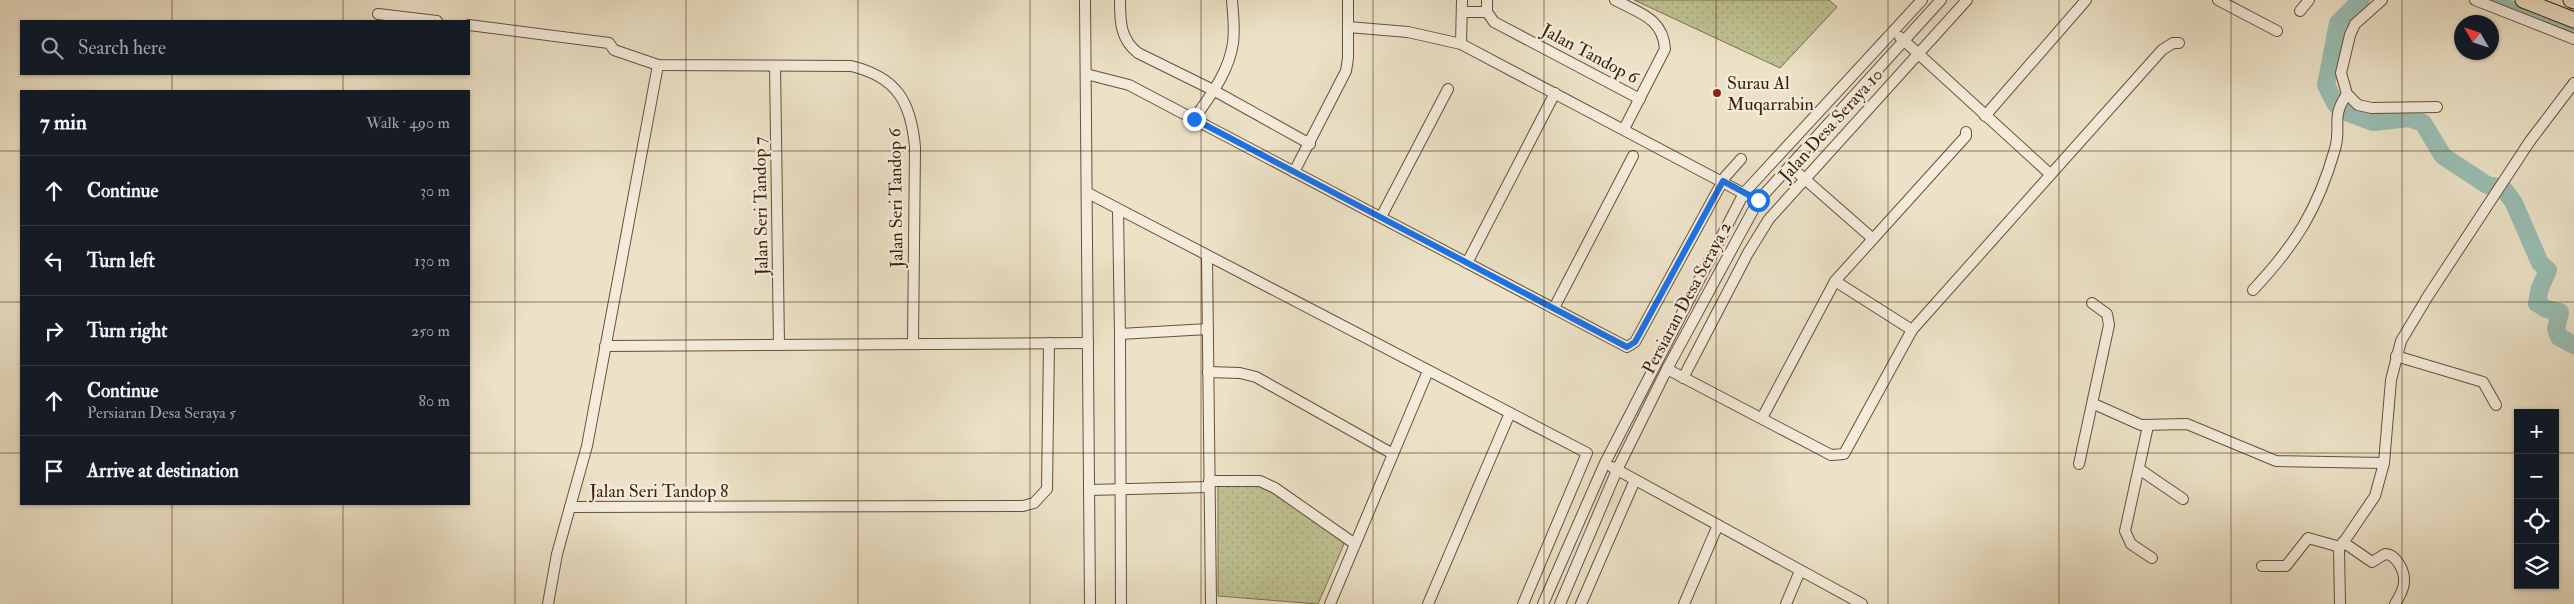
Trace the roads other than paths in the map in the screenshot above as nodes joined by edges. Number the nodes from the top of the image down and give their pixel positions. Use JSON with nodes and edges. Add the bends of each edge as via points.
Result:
{"nodes":[{"id":1,"x":1085,"y":0,"type":"edge"},
{"id":2,"x":1120,"y":0,"type":"edge"},
{"id":3,"x":1232,"y":0,"type":"edge"},
{"id":4,"x":1348,"y":0,"type":"edge"},
{"id":5,"x":1462,"y":0,"type":"edge"},
{"id":6,"x":1487,"y":0,"type":"edge"},
{"id":7,"x":1615,"y":0,"type":"edge"},
{"id":8,"x":1922,"y":0,"type":"edge"},
{"id":9,"x":1941,"y":0,"type":"edge"},
{"id":10,"x":1967,"y":0,"type":"edge"},
{"id":11,"x":2086,"y":0,"type":"edge"},
{"id":12,"x":2218,"y":0,"type":"edge"},
{"id":13,"x":2309,"y":0,"type":"edge"},
{"id":14,"x":2382,"y":0,"type":"edge"},
{"id":15,"x":2475,"y":0,"type":"edge"},
{"id":16,"x":2523,"y":0,"type":"edge"},
{"id":17,"x":2300,"y":11,"type":"dead end"},
{"id":18,"x":1462,"y":12,"type":"junction"},
{"id":19,"x":1487,"y":12,"type":"junction"},
{"id":20,"x":378,"y":14,"type":"dead end"},
{"id":21,"x":429,"y":20,"type":"edge"},
{"id":22,"x":2574,"y":20,"type":"edge"},
{"id":23,"x":470,"y":25,"type":"edge"},
{"id":24,"x":1348,"y":27,"type":"junction"},
{"id":25,"x":2277,"y":31,"type":"dead end"},
{"id":26,"x":1894,"y":32,"type":"junction"},
{"id":27,"x":2574,"y":39,"type":"edge"},
{"id":28,"x":1904,"y":41,"type":"junction"},
{"id":29,"x":2179,"y":43,"type":"dead end"},
{"id":30,"x":1461,"y":44,"type":"junction"},
{"id":31,"x":1918,"y":54,"type":"junction"},
{"id":32,"x":658,"y":65,"type":"junction"},
{"id":33,"x":775,"y":66,"type":"junction"},
{"id":34,"x":1086,"y":74,"type":"junction"},
{"id":35,"x":2574,"y":83,"type":"edge"},
{"id":36,"x":1448,"y":89,"type":"dead end"},
{"id":37,"x":1213,"y":90,"type":"junction"},
{"id":38,"x":1555,"y":93,"type":"junction"},
{"id":39,"x":2346,"y":96,"type":"junction"},
{"id":40,"x":1640,"y":99,"type":"junction"},
{"id":41,"x":2437,"y":108,"type":"dead end"},
{"id":42,"x":1985,"y":116,"type":"junction"},
{"id":43,"x":1194,"y":119,"type":"junction"},
{"id":44,"x":1624,"y":130,"type":"junction"},
{"id":45,"x":1966,"y":132,"type":"dead end"},
{"id":46,"x":1310,"y":144,"type":"junction"},
{"id":47,"x":1633,"y":156,"type":"dead end"},
{"id":48,"x":1741,"y":159,"type":"dead end"},
{"id":49,"x":1791,"y":167,"type":"junction"},
{"id":50,"x":1294,"y":172,"type":"junction"},
{"id":51,"x":2050,"y":174,"type":"junction"},
{"id":52,"x":1804,"y":178,"type":"junction"},
{"id":53,"x":1723,"y":181,"type":"junction"},
{"id":54,"x":1088,"y":193,"type":"junction"},
{"id":55,"x":1744,"y":193,"type":"junction"},
{"id":56,"x":1758,"y":200,"type":"junction"},
{"id":57,"x":1118,"y":210,"type":"junction"},
{"id":58,"x":1381,"y":217,"type":"junction"},
{"id":59,"x":1872,"y":238,"type":"junction"},
{"id":60,"x":1207,"y":256,"type":"junction"},
{"id":61,"x":1467,"y":263,"type":"junction"},
{"id":62,"x":1835,"y":281,"type":"junction"},
{"id":63,"x":2253,"y":290,"type":"dead end"},
{"id":64,"x":2092,"y":303,"type":"dead end"},
{"id":65,"x":1554,"y":308,"type":"junction"},
{"id":66,"x":1208,"y":329,"type":"junction"},
{"id":67,"x":1912,"y":330,"type":"junction"},
{"id":68,"x":1120,"y":334,"type":"junction"},
{"id":69,"x":1088,"y":342,"type":"junction"},
{"id":70,"x":1049,"y":343,"type":"junction"},
{"id":71,"x":913,"y":344,"type":"junction"},
{"id":72,"x":779,"y":345,"type":"junction"},
{"id":73,"x":605,"y":346,"type":"junction"},
{"id":74,"x":2396,"y":356,"type":"junction"},
{"id":75,"x":1666,"y":369,"type":"junction"},
{"id":76,"x":1428,"y":371,"type":"junction"},
{"id":77,"x":1208,"y":372,"type":"junction"},
{"id":78,"x":1683,"y":378,"type":"junction"},
{"id":79,"x":2094,"y":404,"type":"junction"},
{"id":80,"x":2496,"y":405,"type":"dead end"},
{"id":81,"x":1510,"y":413,"type":"junction"},
{"id":82,"x":1762,"y":418,"type":"junction"},
{"id":83,"x":2148,"y":426,"type":"junction"},
{"id":84,"x":1393,"y":454,"type":"junction"},
{"id":85,"x":1605,"y":463,"type":"junction"},
{"id":86,"x":2384,"y":463,"type":"junction"},
{"id":87,"x":2079,"y":464,"type":"dead end"},
{"id":88,"x":2139,"y":469,"type":"junction"},
{"id":89,"x":1617,"y":470,"type":"junction"},
{"id":90,"x":1634,"y":480,"type":"junction"},
{"id":91,"x":1209,"y":484,"type":"junction"},
{"id":92,"x":1119,"y":489,"type":"junction"},
{"id":93,"x":1089,"y":490,"type":"junction"},
{"id":94,"x":2183,"y":499,"type":"dead end"},
{"id":95,"x":570,"y":507,"type":"junction"},
{"id":96,"x":1718,"y":525,"type":"junction"},
{"id":97,"x":1355,"y":544,"type":"junction"},
{"id":98,"x":2341,"y":544,"type":"junction"},
{"id":99,"x":2152,"y":558,"type":"dead end"},
{"id":100,"x":2262,"y":566,"type":"dead end"},
{"id":101,"x":1800,"y":570,"type":"junction"},
{"id":102,"x":548,"y":604,"type":"edge"},
{"id":103,"x":1090,"y":604,"type":"edge"},
{"id":104,"x":1121,"y":604,"type":"edge"},
{"id":105,"x":1211,"y":604,"type":"edge"},
{"id":106,"x":1330,"y":604,"type":"edge"},
{"id":107,"x":1428,"y":604,"type":"edge"},
{"id":108,"x":1523,"y":604,"type":"edge"},
{"id":109,"x":1543,"y":604,"type":"edge"},
{"id":110,"x":1560,"y":604,"type":"edge"},
{"id":111,"x":1581,"y":604,"type":"edge"},
{"id":112,"x":1684,"y":604,"type":"edge"},
{"id":113,"x":1786,"y":604,"type":"edge"},
{"id":114,"x":1862,"y":604,"type":"edge"},
{"id":115,"x":2340,"y":604,"type":"edge"},
{"id":116,"x":2395,"y":604,"type":"edge"}],
"edges":[{"from":1,"to":34,"type":"street"},
{"from":2,"to":37,"type":"street","via":[[1120,26],[1129,46]]},
{"from":3,"to":37,"type":"street","via":[[1234,42],[1227,66]]},
{"from":4,"to":24,"type":"street"},
{"from":5,"to":18,"type":"street"},
{"from":6,"to":19,"type":"street"},
{"from":7,"to":40,"type":"street","via":[[1656,22],[1665,37],[1665,48]]},
{"from":8,"to":26,"type":"street","name":"Persiaran Desa Seraya 2"},
{"from":9,"to":28,"type":"street","name":"Persiaran Desa Seraya 2"},
{"from":10,"to":31,"type":"street","name":"Jalan Desa Seraya 10"},
{"from":11,"to":42,"type":"street"},
{"from":12,"to":25,"type":"street"},
{"from":13,"to":17,"type":"street"},
{"from":14,"to":39,"type":"street","via":[[2355,24],[2350,35],[2341,73]]},
{"from":15,"to":27,"type":"street"},
{"from":16,"to":22,"type":"main road"},
{"from":18,"to":19,"type":"street"},
{"from":18,"to":30,"type":"street"},
{"from":19,"to":40,"type":"street","name":"Jalan Tandop 6","via":[[1494,22]]},
{"from":20,"to":21,"type":"street"},
{"from":23,"to":32,"type":"street","name":"Jalan Seri Tandop 6","via":[[609,44],[614,50]]},
{"from":24,"to":30,"type":"street","via":[[1408,32]]},
{"from":24,"to":46,"type":"street","via":[[1346,72]]},
{"from":26,"to":28,"type":"street"},
{"from":26,"to":55,"type":"street","name":"Persiaran Desa Seraya 2"},
{"from":28,"to":31,"type":"street"},
{"from":28,"to":49,"type":"street","name":"Persiaran Desa Seraya 2"},
{"from":29,"to":51,"type":"street","via":[[2162,50]]},
{"from":30,"to":38,"type":"street"},
{"from":31,"to":42,"type":"street"},
{"from":31,"to":52,"type":"street","name":"Jalan Desa Seraya 10"},
{"from":32,"to":33,"type":"street","name":"Jalan Seri Tandop 6"},
{"from":32,"to":73,"type":"street","name":"Jalan Seri Tandop 8"},
{"from":33,"to":71,"type":"street","name":"Jalan Seri Tandop 6","via":[[851,66],[865,69],[897,89],[903,97],[913,125],[914,147]]},
{"from":33,"to":72,"type":"street","name":"Jalan Seri Tandop 7"},
{"from":34,"to":43,"type":"street","via":[[1129,85]]},
{"from":34,"to":54,"type":"street"},
{"from":35,"to":74,"type":"street","via":[[2530,141],[2428,296],[2401,341]]},
{"from":36,"to":58,"type":"street"},
{"from":37,"to":43,"type":"street"},
{"from":37,"to":46,"type":"street"},
{"from":38,"to":44,"type":"street"},
{"from":38,"to":61,"type":"street"},
{"from":39,"to":41,"type":"street","via":[[2358,105],[2372,108]]},
{"from":39,"to":63,"type":"street","via":[[2336,113],[2337,143],[2314,209],[2288,250]]},
{"from":40,"to":44,"type":"street"},
{"from":42,"to":51,"type":"street"},
{"from":43,"to":50,"type":"street"},
{"from":44,"to":53,"type":"street"},
{"from":45,"to":59,"type":"street","via":[[1966,136]]},
{"from":46,"to":50,"type":"street"},
{"from":47,"to":65,"type":"street"},
{"from":48,"to":53,"type":"street"},
{"from":49,"to":52,"type":"street"},
{"from":49,"to":56,"type":"street","name":"Persiaran Desa Seraya 2"},
{"from":50,"to":58,"type":"street"},
{"from":51,"to":67,"type":"street"},
{"from":52,"to":59,"type":"street"},
{"from":52,"to":78,"type":"street","name":"Jalan Desa Seraya 10","via":[[1757,236]]},
{"from":53,"to":55,"type":"street"},
{"from":53,"to":65,"type":"street","via":[[1632,346],[1627,347]]},
{"from":54,"to":57,"type":"street"},
{"from":54,"to":69,"type":"street"},
{"from":55,"to":56,"type":"street"},
{"from":55,"to":85,"type":"street","name":"Persiaran Desa Seraya 2"},
{"from":56,"to":75,"type":"street","name":"Persiaran Desa Seraya 2"},
{"from":57,"to":60,"type":"street"},
{"from":57,"to":68,"type":"street"},
{"from":58,"to":61,"type":"street"},
{"from":59,"to":62,"type":"street"},
{"from":60,"to":66,"type":"street"},
{"from":60,"to":76,"type":"street"},
{"from":61,"to":65,"type":"street"},
{"from":62,"to":67,"type":"street"},
{"from":62,"to":82,"type":"street"},
{"from":64,"to":79,"type":"street","via":[[2110,319]]},
{"from":66,"to":68,"type":"street"},
{"from":66,"to":77,"type":"street"},
{"from":67,"to":82,"type":"street","via":[[1844,454],[1832,455]]},
{"from":68,"to":92,"type":"street"},
{"from":69,"to":70,"type":"street"},
{"from":69,"to":93,"type":"street"},
{"from":70,"to":71,"type":"street"},
{"from":70,"to":95,"type":"street","name":"Jalan Seri Tandop 8","via":[[1047,489],[1034,503],[1023,506]]},
{"from":71,"to":72,"type":"street"},
{"from":72,"to":73,"type":"street"},
{"from":73,"to":95,"type":"street","name":"Jalan Seri Tandop 8","via":[[586,446]]},
{"from":74,"to":80,"type":"street","via":[[2483,382]]},
{"from":74,"to":86,"type":"street"},
{"from":75,"to":78,"type":"street"},
{"from":75,"to":89,"type":"street","name":"Persiaran Desa Seraya 2"},
{"from":76,"to":81,"type":"street"},
{"from":76,"to":84,"type":"street"},
{"from":77,"to":84,"type":"street","via":[[1240,373],[1256,378]]},
{"from":77,"to":91,"type":"street"},
{"from":78,"to":82,"type":"street"},
{"from":79,"to":83,"type":"street"},
{"from":79,"to":87,"type":"street"},
{"from":81,"to":107,"type":"street"},
{"from":81,"to":108,"type":"street","via":[[1587,453]]},
{"from":83,"to":86,"type":"street","via":[[2187,424],[2287,463],[2338,460]]},
{"from":83,"to":88,"type":"street"},
{"from":84,"to":97,"type":"street"},
{"from":85,"to":89,"type":"street"},
{"from":85,"to":109,"type":"street","name":"Persiaran Desa Seraya 2"},
{"from":86,"to":98,"type":"street","via":[[2375,496]]},
{"from":88,"to":94,"type":"street"},
{"from":88,"to":99,"type":"street","via":[[2125,531],[2132,544]]},
{"from":89,"to":90,"type":"street"},
{"from":89,"to":110,"type":"street","name":"Persiaran Desa Seraya 2"},
{"from":90,"to":96,"type":"street"},
{"from":90,"to":111,"type":"street"},
{"from":91,"to":92,"type":"street"},
{"from":91,"to":97,"type":"street","via":[[1260,481]]},
{"from":91,"to":105,"type":"street"},
{"from":92,"to":93,"type":"street"},
{"from":92,"to":104,"type":"street"},
{"from":93,"to":103,"type":"street"},
{"from":95,"to":102,"type":"street"},
{"from":96,"to":101,"type":"street"},
{"from":96,"to":112,"type":"street"},
{"from":97,"to":106,"type":"street"},
{"from":98,"to":100,"type":"street","via":[[2308,538],[2286,566]]},
{"from":98,"to":115,"type":"street"},
{"from":98,"to":116,"type":"street","via":[[2372,562],[2385,554],[2396,559],[2405,581]]},
{"from":101,"to":113,"type":"street"},
{"from":101,"to":114,"type":"street"}]}
